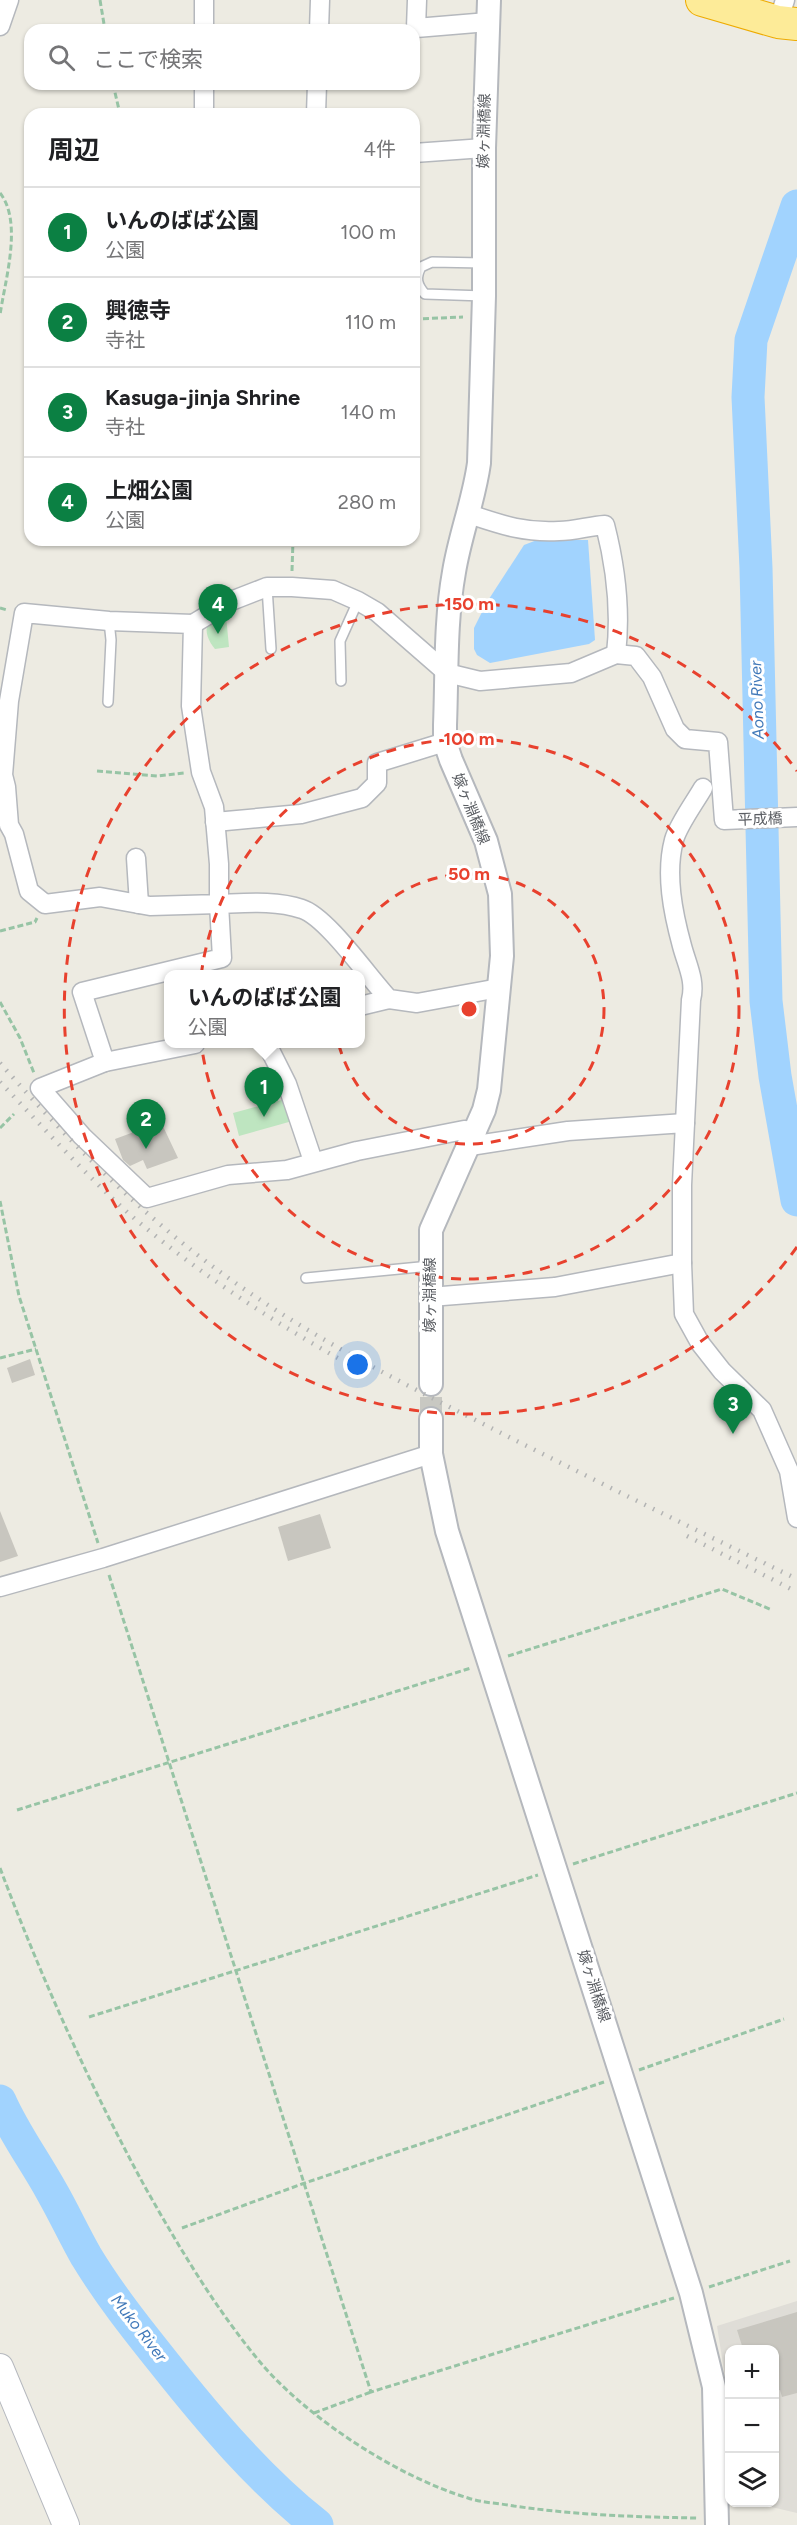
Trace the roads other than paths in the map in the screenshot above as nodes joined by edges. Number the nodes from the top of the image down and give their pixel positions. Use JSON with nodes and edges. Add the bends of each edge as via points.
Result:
{"nodes":[{"id":1,"x":9,"y":0,"type":"edge"},
{"id":2,"x":204,"y":0,"type":"edge"},
{"id":3,"x":320,"y":0,"type":"edge"},
{"id":4,"x":417,"y":0,"type":"edge"},
{"id":5,"x":489,"y":0,"type":"edge"},
{"id":6,"x":702,"y":0,"type":"edge"},
{"id":7,"x":786,"y":15,"type":"edge"},
{"id":8,"x":488,"y":22,"type":"junction"},
{"id":9,"x":204,"y":24,"type":"edge"},
{"id":10,"x":319,"y":24,"type":"edge"},
{"id":11,"x":416,"y":24,"type":"edge"},
{"id":12,"x":0,"y":26,"type":"edge"},
{"id":13,"x":420,"y":28,"type":"edge"},
{"id":14,"x":204,"y":90,"type":"edge"},
{"id":15,"x":317,"y":90,"type":"edge"},
{"id":16,"x":204,"y":108,"type":"edge"},
{"id":17,"x":316,"y":108,"type":"edge"},
{"id":18,"x":484,"y":148,"type":"junction"},
{"id":19,"x":420,"y":153,"type":"edge"},
{"id":20,"x":483,"y":263,"type":"junction"},
{"id":21,"x":420,"y":270,"type":"edge"},
{"id":22,"x":420,"y":288,"type":"edge"},
{"id":23,"x":484,"y":306,"type":"junction"},
{"id":24,"x":469,"y":514,"type":"junction"},
{"id":25,"x":267,"y":587,"type":"junction"},
{"id":26,"x":358,"y":601,"type":"junction"},
{"id":27,"x":109,"y":621,"type":"junction"},
{"id":28,"x":193,"y":624,"type":"junction"},
{"id":29,"x":271,"y":649,"type":"dead end"},
{"id":30,"x":616,"y":654,"type":"junction"},
{"id":31,"x":447,"y":673,"type":"junction"},
{"id":32,"x":341,"y":681,"type":"dead end"},
{"id":33,"x":5,"y":695,"type":"edge"},
{"id":34,"x":108,"y":702,"type":"dead end"},
{"id":35,"x":445,"y":742,"type":"junction"},
{"id":36,"x":703,"y":788,"type":"dead end"},
{"id":37,"x":797,"y":817,"type":"edge"},
{"id":38,"x":215,"y":822,"type":"junction"},
{"id":39,"x":4,"y":827,"type":"edge"},
{"id":40,"x":136,"y":858,"type":"dead end"},
{"id":41,"x":139,"y":904,"type":"junction"},
{"id":42,"x":219,"y":904,"type":"junction"},
{"id":43,"x":173,"y":970,"type":"edge"},
{"id":44,"x":364,"y":970,"type":"edge"},
{"id":45,"x":365,"y":971,"type":"edge"},
{"id":46,"x":164,"y":972,"type":"edge"},
{"id":47,"x":499,"y":988,"type":"junction"},
{"id":48,"x":389,"y":999,"type":"junction"},
{"id":49,"x":365,"y":1005,"type":"edge"},
{"id":50,"x":175,"y":1048,"type":"edge"},
{"id":51,"x":269,"y":1048,"type":"edge"},
{"id":52,"x":105,"y":1062,"type":"junction"},
{"id":53,"x":685,"y":1123,"type":"junction"},
{"id":54,"x":473,"y":1138,"type":"junction"},
{"id":55,"x":313,"y":1161,"type":"junction"},
{"id":56,"x":682,"y":1263,"type":"junction"},
{"id":57,"x":430,"y":1266,"type":"junction"},
{"id":58,"x":306,"y":1278,"type":"dead end"},
{"id":59,"x":430,"y":1297,"type":"junction"},
{"id":60,"x":431,"y":1384,"type":"tunnel mouth"},
{"id":61,"x":431,"y":1419,"type":"tunnel mouth"},
{"id":62,"x":431,"y":1454,"type":"junction"},
{"id":63,"x":797,"y":1518,"type":"edge"},
{"id":64,"x":0,"y":1587,"type":"edge"},
{"id":65,"x":0,"y":2367,"type":"edge"},
{"id":66,"x":717,"y":2522,"type":"edge"},
{"id":67,"x":66,"y":2525,"type":"edge"}],
"edges":[{"from":1,"to":12,"type":"street"},
{"from":2,"to":9,"type":"street"},
{"from":3,"to":10,"type":"street"},
{"from":4,"to":11,"type":"street"},
{"from":5,"to":8,"type":"street","name":"嫁ヶ淵橋線"},
{"from":6,"to":7,"type":"highway"},
{"from":8,"to":13,"type":"street"},
{"from":8,"to":18,"type":"street","name":"嫁ヶ淵橋線"},
{"from":14,"to":16,"type":"street"},
{"from":15,"to":17,"type":"street"},
{"from":18,"to":19,"type":"street"},
{"from":18,"to":20,"type":"street","name":"嫁ヶ淵橋線"},
{"from":20,"to":21,"type":"lane","via":[[432,262]]},
{"from":20,"to":23,"type":"street","name":"嫁ヶ淵橋線"},
{"from":22,"to":23,"type":"lane","via":[[425,294]]},
{"from":23,"to":24,"type":"street","name":"嫁ヶ淵橋線","via":[[479,463]]},
{"from":24,"to":30,"type":"street","via":[[515,530],[561,531],[605,525],[618,601]]},
{"from":24,"to":31,"type":"street","name":"嫁ヶ淵橋線","via":[[454,570]]},
{"from":25,"to":26,"type":"street","via":[[333,590]]},
{"from":25,"to":28,"type":"street","via":[[231,601]]},
{"from":25,"to":29,"type":"lane"},
{"from":26,"to":31,"type":"street","via":[[377,612]]},
{"from":26,"to":32,"type":"lane","via":[[340,640]]},
{"from":27,"to":28,"type":"street"},
{"from":27,"to":33,"type":"street","via":[[24,613]]},
{"from":27,"to":34,"type":"lane"},
{"from":28,"to":38,"type":"street","via":[[190,706]]},
{"from":30,"to":31,"type":"street","via":[[571,673],[480,681]]},
{"from":30,"to":37,"type":"street","name":"平成橋","via":[[636,656],[652,677],[675,729],[685,739],[718,742],[724,820]]},
{"from":31,"to":35,"type":"street","name":"嫁ヶ淵橋線"},
{"from":33,"to":39,"type":"street"},
{"from":35,"to":38,"type":"street","via":[[377,763],[377,783],[362,798],[301,814]]},
{"from":35,"to":47,"type":"street","name":"嫁ヶ淵橋線","via":[[486,841],[500,894]]},
{"from":36,"to":53,"type":"street","via":[[674,839],[671,875],[677,929],[694,989]]},
{"from":38,"to":42,"type":"street"},
{"from":39,"to":41,"type":"street","via":[[14,834],[29,891],[45,904],[100,897]]},
{"from":40,"to":41,"type":"street"},
{"from":41,"to":42,"type":"street"},
{"from":42,"to":43,"type":"street","via":[[222,958]]},
{"from":42,"to":44,"type":"street","via":[[260,902],[304,909],[323,923]]},
{"from":45,"to":48,"type":"street"},
{"from":46,"to":52,"type":"street","via":[[82,992]]},
{"from":47,"to":48,"type":"street","via":[[417,1003]]},
{"from":47,"to":54,"type":"street","name":"嫁ヶ淵橋線","via":[[489,1090]]},
{"from":48,"to":49,"type":"street"},
{"from":50,"to":52,"type":"street"},
{"from":51,"to":55,"type":"street","via":[[287,1084]]},
{"from":52,"to":55,"type":"street","via":[[40,1088],[82,1136],[147,1198],[228,1175],[287,1170]]},
{"from":53,"to":54,"type":"street"},
{"from":53,"to":56,"type":"street"},
{"from":54,"to":55,"type":"street","via":[[464,1130]]},
{"from":54,"to":57,"type":"street","name":"嫁ヶ淵橋線","via":[[432,1230]]},
{"from":56,"to":59,"type":"street","via":[[555,1287]]},
{"from":56,"to":63,"type":"street","via":[[684,1314],[722,1371],[762,1410],[789,1471]]},
{"from":57,"to":58,"type":"lane"},
{"from":57,"to":59,"type":"street","name":"嫁ヶ淵橋線"},
{"from":59,"to":60,"type":"street","name":"嫁ヶ淵橋線"},
{"from":61,"to":62,"type":"street","name":"嫁ヶ淵橋線"},
{"from":62,"to":64,"type":"street"},
{"from":62,"to":66,"type":"street","name":"嫁ヶ淵橋線","via":[[447,1531],[691,2293],[714,2387]]},
{"from":65,"to":67,"type":"main road"}]}
